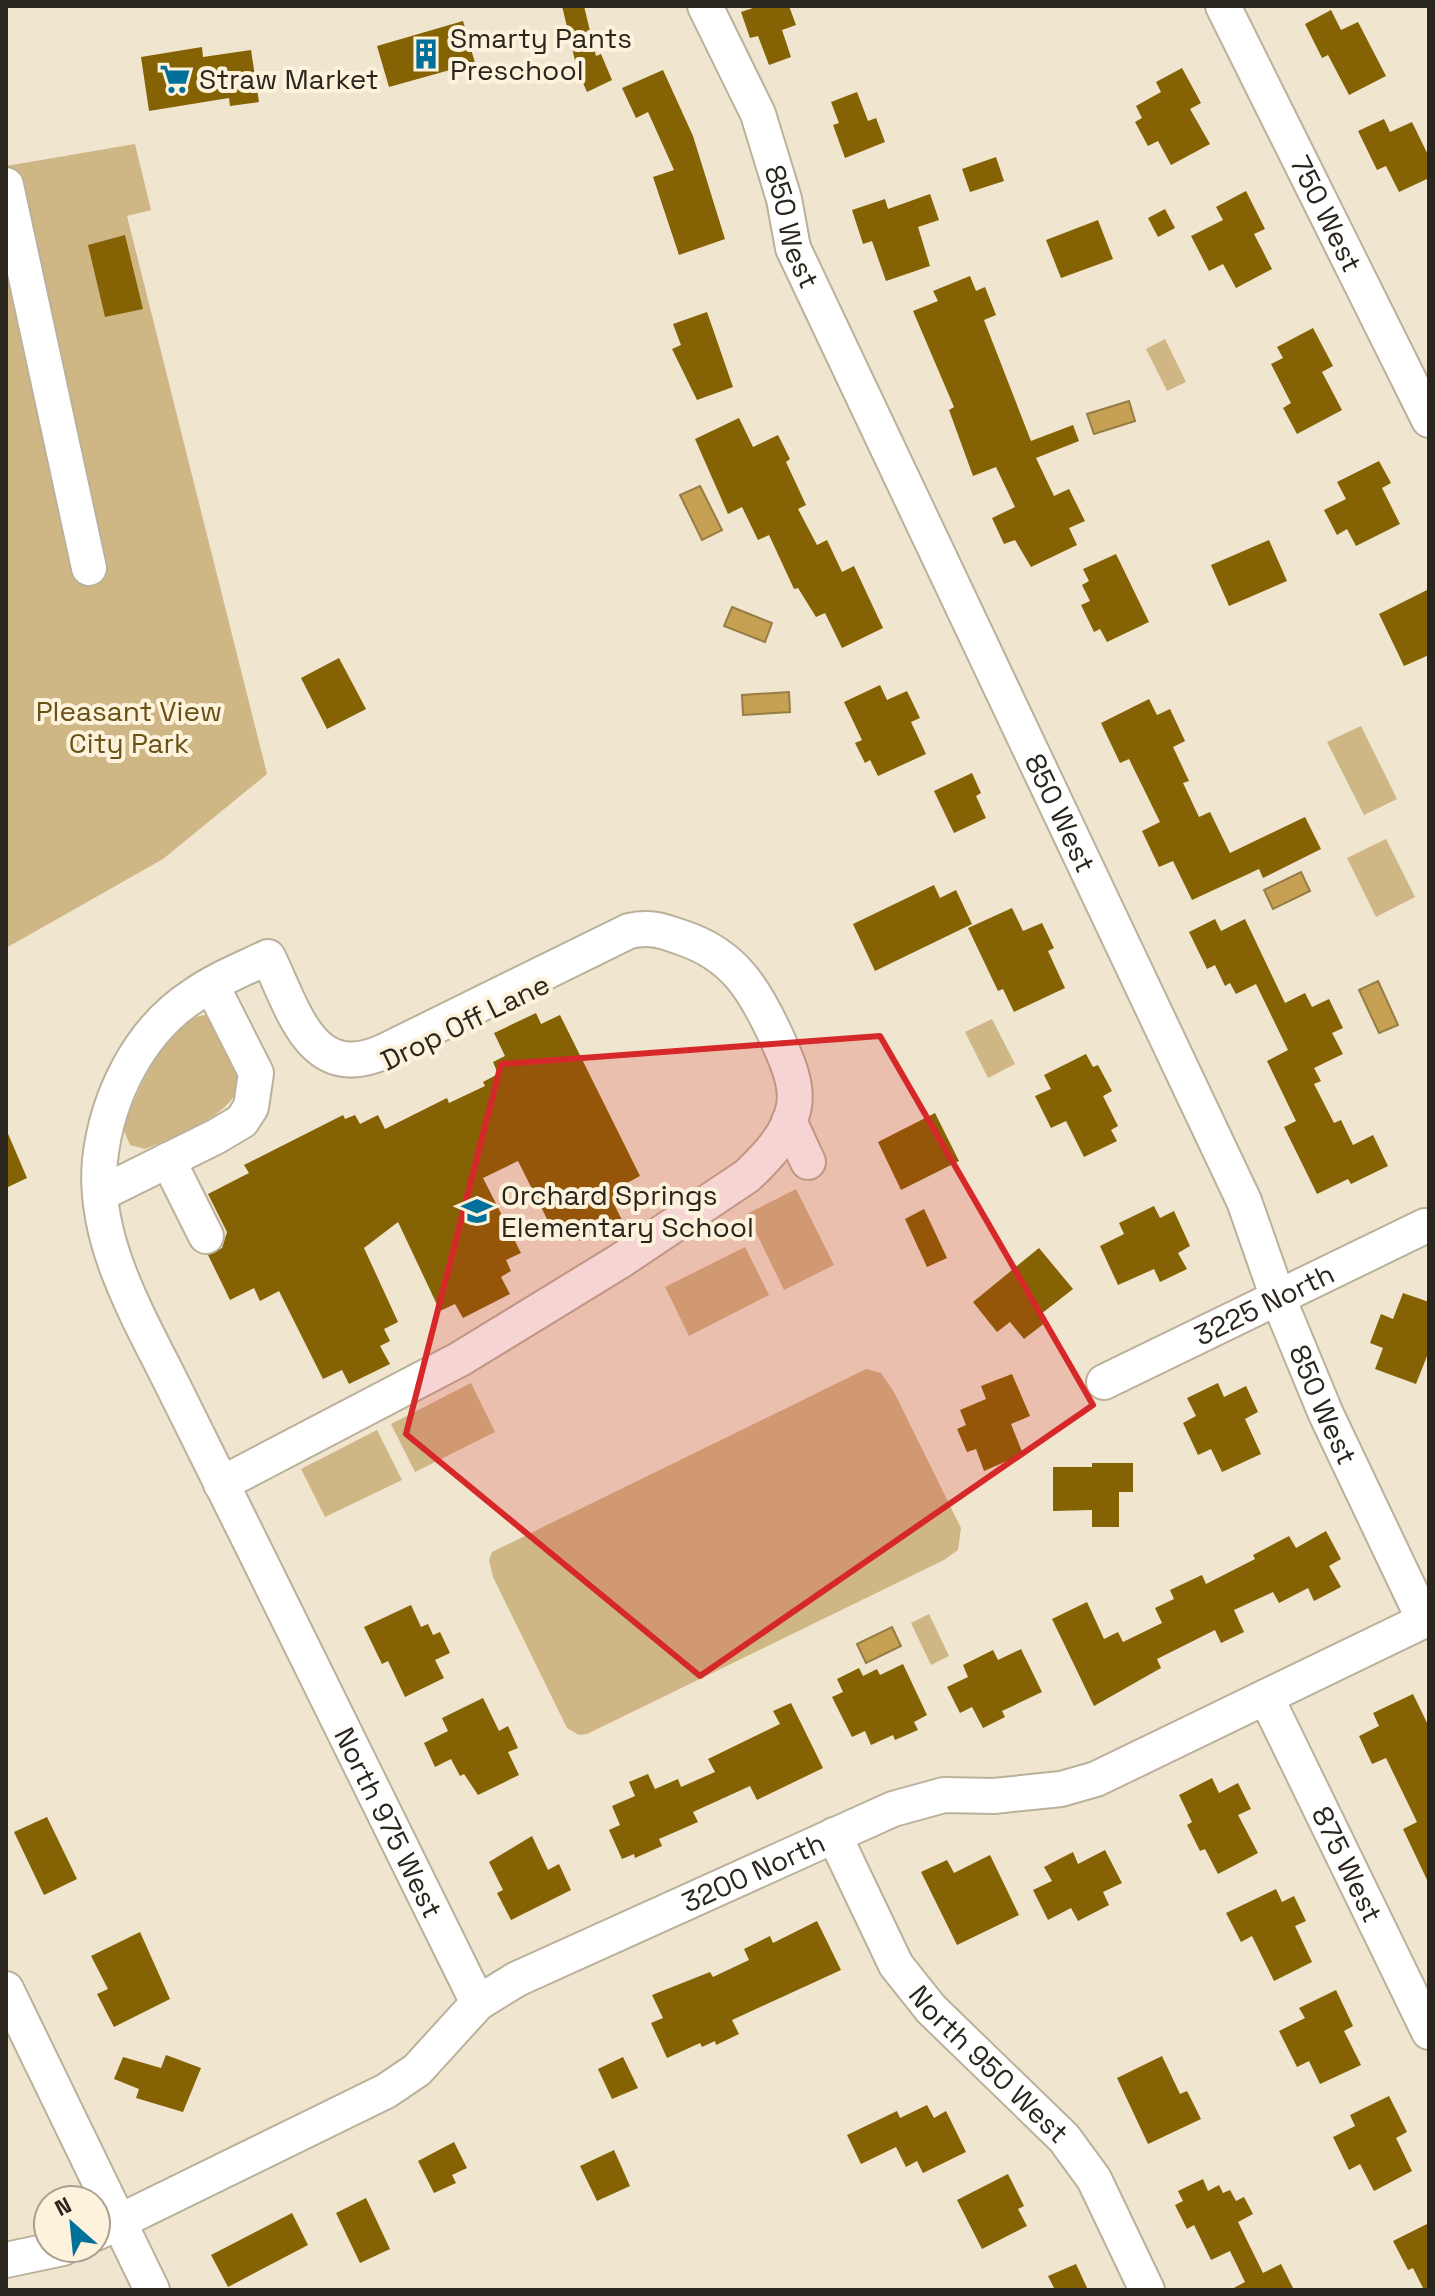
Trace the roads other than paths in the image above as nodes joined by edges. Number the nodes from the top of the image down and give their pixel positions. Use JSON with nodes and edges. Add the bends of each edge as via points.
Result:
{"nodes":[{"id":1,"x":705,"y":6,"type":"edge"},
{"id":2,"x":1223,"y":6,"type":"edge"},
{"id":3,"x":6,"y":185,"type":"edge"},
{"id":4,"x":1429,"y":420,"type":"edge"},
{"id":5,"x":89,"y":568,"type":"dead end"},
{"id":6,"x":212,"y":986,"type":"junction"},
{"id":7,"x":789,"y":1121,"type":"junction"},
{"id":8,"x":168,"y":1160,"type":"junction"},
{"id":9,"x":808,"y":1162,"type":"dead end"},
{"id":10,"x":102,"y":1193,"type":"junction"},
{"id":11,"x":1425,"y":1226,"type":"dead end"},
{"id":12,"x":206,"y":1236,"type":"dead end"},
{"id":13,"x":1278,"y":1298,"type":"junction"},
{"id":14,"x":1104,"y":1382,"type":"dead end"},
{"id":15,"x":221,"y":1484,"type":"junction"},
{"id":16,"x":1427,"y":1619,"type":"edge"},
{"id":17,"x":1266,"y":1697,"type":"junction"},
{"id":18,"x":834,"y":1835,"type":"junction"},
{"id":19,"x":6,"y":1989,"type":"edge"},
{"id":20,"x":478,"y":2003,"type":"junction"},
{"id":21,"x":1429,"y":2032,"type":"edge"},
{"id":22,"x":89,"y":2184,"type":"edge"},
{"id":23,"x":112,"y":2226,"type":"edge"},
{"id":24,"x":112,"y":2234,"type":"edge"},
{"id":25,"x":32,"y":2255,"type":"edge"},
{"id":26,"x":6,"y":2260,"type":"edge"},
{"id":27,"x":152,"y":2290,"type":"edge"},
{"id":28,"x":1147,"y":2290,"type":"edge"}],
"edges":[{"from":1,"to":13,"type":"street","name":"850 West","via":[[758,114],[793,248],[1244,1201]]},
{"from":2,"to":4,"type":"street","name":"750 West"},
{"from":3,"to":5,"type":"street"},
{"from":6,"to":7,"type":"street","name":"North 975 West","via":[[268,957],[316,1047],[333,1058],[369,1058],[629,931],[659,928],[715,951],[748,981],[790,1072],[794,1106]]},
{"from":6,"to":8,"type":"street","via":[[256,1073],[256,1090],[242,1121]]},
{"from":6,"to":10,"type":"street","name":"North 975 West","via":[[156,1027],[127,1070],[100,1161]]},
{"from":7,"to":9,"type":"street"},
{"from":7,"to":15,"type":"street","via":[[778,1144],[747,1176],[620,1261],[460,1359]]},
{"from":8,"to":10,"type":"street"},
{"from":8,"to":12,"type":"street"},
{"from":10,"to":15,"type":"street","name":"North 975 West","via":[[111,1252]]},
{"from":11,"to":13,"type":"street","name":"3225 North"},
{"from":13,"to":14,"type":"street","name":"3225 North"},
{"from":13,"to":16,"type":"street","name":"850 West","via":[[1326,1414]]},
{"from":15,"to":20,"type":"street","name":"North 975 West"},
{"from":16,"to":17,"type":"street","name":"3200 North"},
{"from":17,"to":18,"type":"street","name":"3200 North","via":[[1096,1779],[1061,1789],[944,1795],[893,1809]]},
{"from":17,"to":21,"type":"street","name":"875 West"},
{"from":18,"to":20,"type":"street","name":"3200 North","via":[[555,1960]]},
{"from":18,"to":28,"type":"street","name":"North 950 West","via":[[896,1965],[931,2009],[1064,2138],[1094,2179]]},
{"from":19,"to":22,"type":"street"},
{"from":20,"to":23,"type":"street","name":"3200 North","via":[[417,2070],[386,2091]]},
{"from":24,"to":27,"type":"street"},
{"from":25,"to":26,"type":"street"}]}
